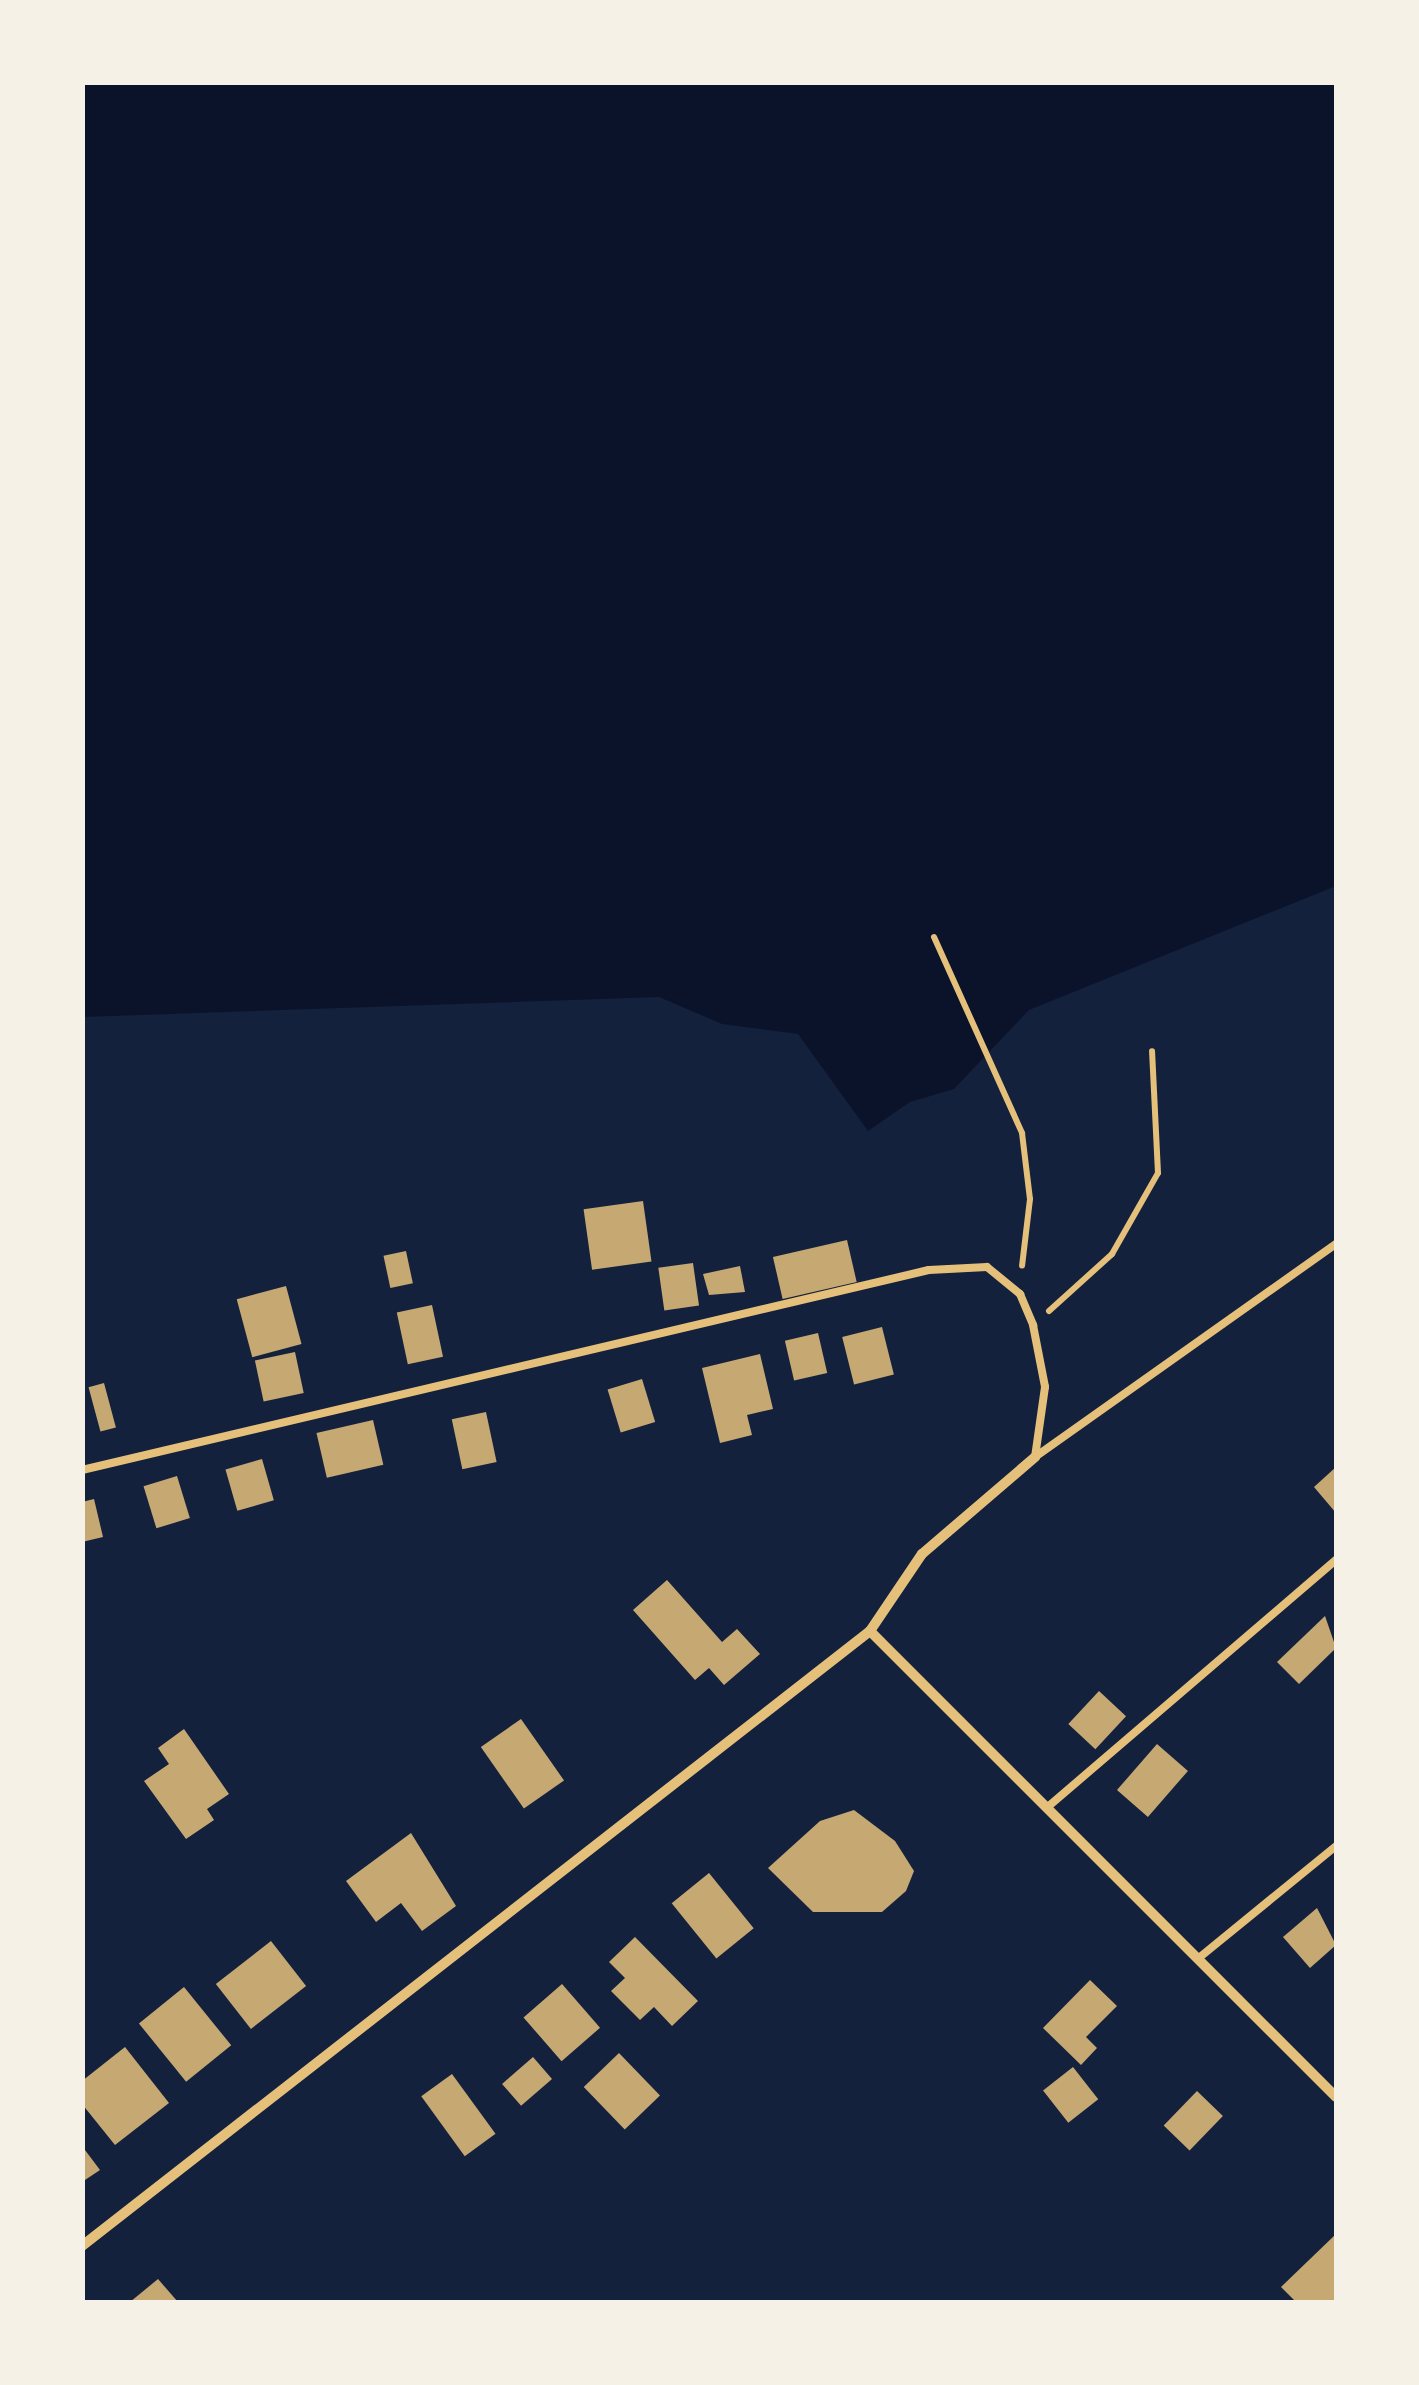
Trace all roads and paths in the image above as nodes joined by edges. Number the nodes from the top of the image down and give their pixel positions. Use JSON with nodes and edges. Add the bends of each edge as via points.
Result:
{"nodes":[{"id":1,"x":934,"y":938,"type":"dead end"},
{"id":2,"x":1152,"y":1050,"type":"dead end"},
{"id":3,"x":1336,"y":1244,"type":"edge"},
{"id":4,"x":1020,"y":1294,"type":"junction"},
{"id":5,"x":1033,"y":1325,"type":"junction"},
{"id":6,"x":1035,"y":1457,"type":"junction"},
{"id":7,"x":82,"y":1470,"type":"edge"},
{"id":8,"x":1336,"y":1560,"type":"edge"},
{"id":9,"x":870,"y":1632,"type":"junction"},
{"id":10,"x":1050,"y":1805,"type":"junction"},
{"id":11,"x":1336,"y":1846,"type":"edge"},
{"id":12,"x":1200,"y":1957,"type":"junction"},
{"id":13,"x":1336,"y":2097,"type":"edge"},
{"id":14,"x":82,"y":2246,"type":"edge"}],
"edges":[{"from":1,"to":4,"type":"path","via":[[1002,1071],[1022,1133],[1030,1199]]},
{"from":2,"to":5,"type":"path","via":[[1158,1173],[1112,1254]]},
{"from":3,"to":6,"type":"lane"},
{"from":4,"to":5,"type":"lane"},
{"from":4,"to":7,"type":"lane","via":[[987,1267],[930,1270]]},
{"from":5,"to":6,"type":"lane","via":[[1045,1387]]},
{"from":6,"to":9,"type":"street","via":[[922,1554]]},
{"from":8,"to":10,"type":"lane"},
{"from":9,"to":10,"type":"street"},
{"from":9,"to":14,"type":"street"},
{"from":10,"to":12,"type":"street"},
{"from":11,"to":12,"type":"lane"},
{"from":12,"to":13,"type":"street"}]}
